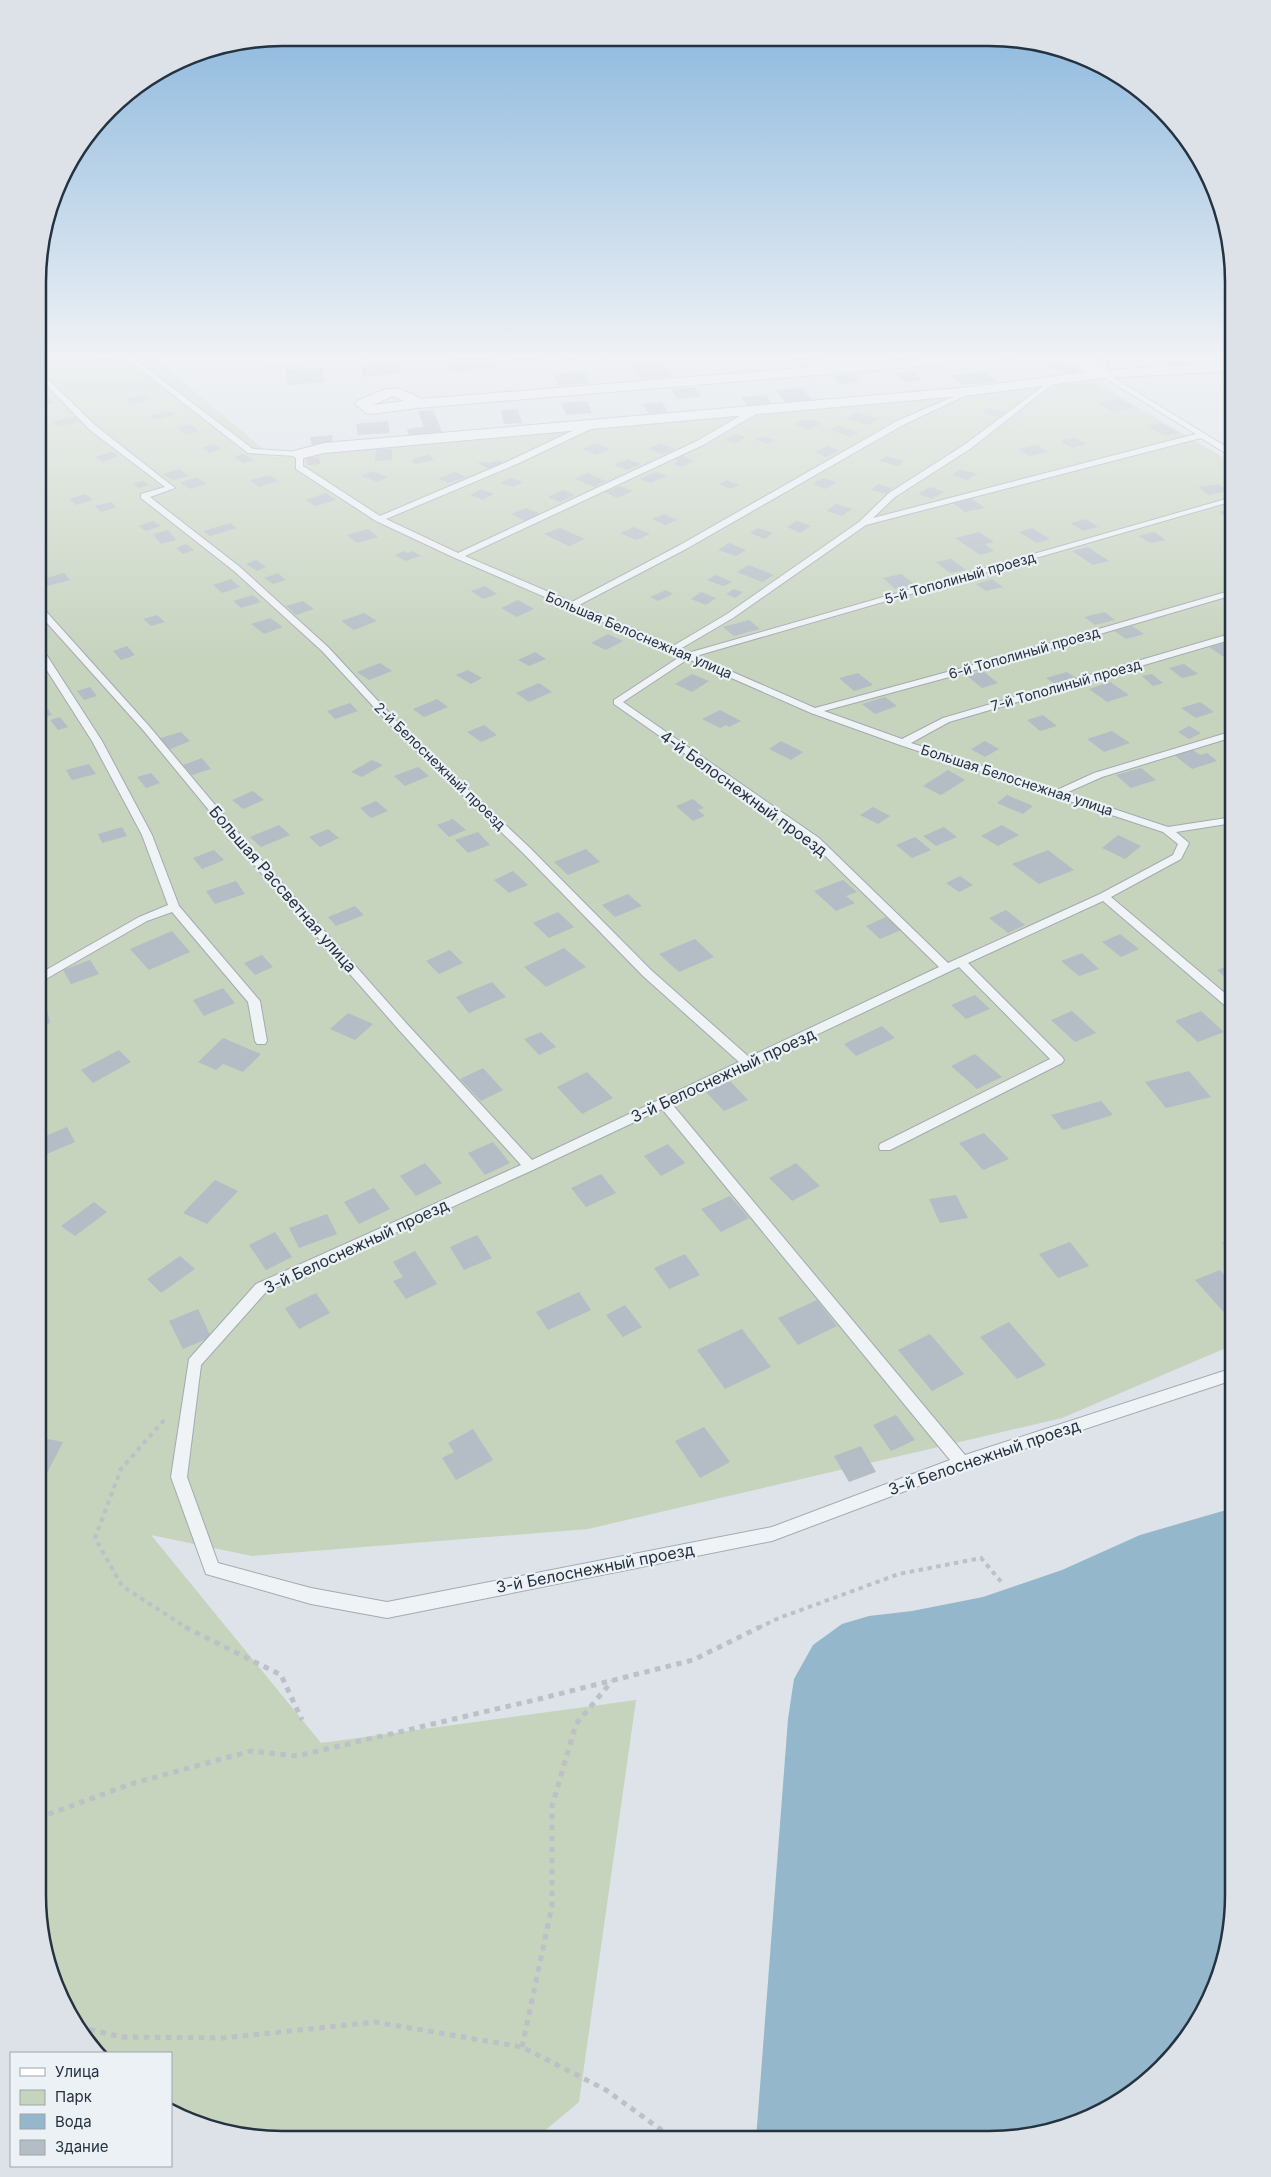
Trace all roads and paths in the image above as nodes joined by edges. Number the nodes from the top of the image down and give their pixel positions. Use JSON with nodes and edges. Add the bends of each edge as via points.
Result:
{"nodes":[{"id":1,"x":130,"y":457,"type":"edge"},
{"id":2,"x":300,"y":457,"type":"edge"},
{"id":3,"x":525,"y":457,"type":"edge"},
{"id":4,"x":671,"y":457,"type":"edge"},
{"id":5,"x":841,"y":457,"type":"edge"},
{"id":6,"x":952,"y":457,"type":"edge"},
{"id":7,"x":1120,"y":457,"type":"edge"},
{"id":8,"x":1225,"y":502,"type":"edge"},
{"id":9,"x":380,"y":519,"type":"junction"},
{"id":10,"x":862,"y":524,"type":"junction"},
{"id":11,"x":458,"y":556,"type":"junction"},
{"id":12,"x":1225,"y":594,"type":"edge"},
{"id":13,"x":571,"y":606,"type":"junction"},
{"id":14,"x":46,"y":617,"type":"edge"},
{"id":15,"x":1225,"y":638,"type":"edge"},
{"id":16,"x":673,"y":650,"type":"junction"},
{"id":17,"x":687,"y":656,"type":"junction"},
{"id":18,"x":46,"y":662,"type":"edge"},
{"id":19,"x":814,"y":711,"type":"junction"},
{"id":20,"x":1225,"y":736,"type":"edge"},
{"id":21,"x":903,"y":743,"type":"junction"},
{"id":22,"x":1057,"y":794,"type":"junction"},
{"id":23,"x":1225,"y":821,"type":"edge"},
{"id":24,"x":1167,"y":830,"type":"junction"},
{"id":25,"x":1177,"y":857,"type":"joint"},
{"id":26,"x":1104,"y":896,"type":"junction"},
{"id":27,"x":174,"y":907,"type":"junction"},
{"id":28,"x":962,"y":963,"type":"junction"},
{"id":29,"x":947,"y":968,"type":"junction"},
{"id":30,"x":46,"y":975,"type":"edge"},
{"id":31,"x":1225,"y":999,"type":"edge"},
{"id":32,"x":261,"y":1041,"type":"dead end"},
{"id":33,"x":749,"y":1064,"type":"junction"},
{"id":34,"x":664,"y":1102,"type":"junction"},
{"id":35,"x":885,"y":1147,"type":"dead end"},
{"id":36,"x":530,"y":1166,"type":"junction"},
{"id":37,"x":1225,"y":1377,"type":"edge"},
{"id":38,"x":170,"y":1415,"type":"dead end"},
{"id":39,"x":962,"y":1462,"type":"junction"},
{"id":40,"x":1003,"y":1584,"type":"dead end"},
{"id":41,"x":612,"y":1680,"type":"junction"},
{"id":42,"x":302,"y":1720,"type":"dead end"},
{"id":43,"x":46,"y":1815,"type":"edge"},
{"id":44,"x":88,"y":2029,"type":"edge"},
{"id":45,"x":522,"y":2047,"type":"junction"},
{"id":46,"x":663,"y":2131,"type":"edge"}],
"edges":[{"from":1,"to":33,"type":"lane","name":"2-й Белоснежный проезд","via":[[171,488],[144,496],[237,569],[325,649],[401,731],[648,973]]},
{"from":2,"to":9,"type":"lane","name":"Большая Белоснежная улица","via":[[299,467]]},
{"from":3,"to":9,"type":"lane"},
{"from":4,"to":11,"type":"lane"},
{"from":5,"to":13,"type":"lane","via":[[683,547]]},
{"from":6,"to":10,"type":"lane","via":[[892,496]]},
{"from":7,"to":10,"type":"lane"},
{"from":8,"to":17,"type":"lane","name":"5-й Тополиный проезд"},
{"from":9,"to":11,"type":"lane","name":"Большая Белоснежная улица"},
{"from":10,"to":16,"type":"lane","via":[[730,616]]},
{"from":11,"to":13,"type":"lane","name":"Большая Белоснежная улица"},
{"from":12,"to":19,"type":"lane","name":"6-й Тополиный проезд"},
{"from":13,"to":16,"type":"lane","name":"Большая Белоснежная улица"},
{"from":14,"to":36,"type":"lane","name":"Большая Рассветная улица","via":[[146,728],[253,857]]},
{"from":15,"to":21,"type":"lane","name":"7-й Тополиный проезд","via":[[946,720]]},
{"from":16,"to":17,"type":"lane","name":"Большая Белоснежная улица"},
{"from":17,"to":19,"type":"lane","name":"Большая Белоснежная улица"},
{"from":17,"to":29,"type":"lane","name":"4-й Белоснежный проезд","via":[[617,702],[814,840]]},
{"from":18,"to":27,"type":"lane","via":[[97,741],[147,835]]},
{"from":19,"to":21,"type":"lane","name":"Большая Белоснежная улица"},
{"from":20,"to":22,"type":"lane","via":[[1098,775]]},
{"from":21,"to":22,"type":"lane","name":"Большая Белоснежная улица"},
{"from":22,"to":24,"type":"lane","name":"Большая Белоснежная улица"},
{"from":23,"to":24,"type":"lane"},
{"from":24,"to":25,"type":"lane","name":"Большая Белоснежная улица","via":[[1184,842]]},
{"from":25,"to":26,"type":"lane","name":"3-й Белоснежный проезд"},
{"from":26,"to":28,"type":"lane","name":"3-й Белоснежный проезд"},
{"from":26,"to":31,"type":"lane"},
{"from":27,"to":30,"type":"lane","via":[[143,919]]},
{"from":27,"to":32,"type":"lane","via":[[254,1001]]},
{"from":28,"to":29,"type":"lane","name":"3-й Белоснежный проезд"},
{"from":28,"to":35,"type":"lane","via":[[1058,1060]]},
{"from":29,"to":33,"type":"lane","name":"3-й Белоснежный проезд"},
{"from":33,"to":34,"type":"lane","name":"3-й Белоснежный проезд"},
{"from":34,"to":36,"type":"lane","name":"3-й Белоснежный проезд"},
{"from":34,"to":39,"type":"lane"},
{"from":36,"to":39,"type":"lane","name":"3-й Белоснежный проезд","via":[[261,1288],[194,1363],[179,1477],[212,1569],[311,1596],[388,1610],[772,1534]]},
{"from":37,"to":39,"type":"lane","name":"3-й Белоснежный проезд"},
{"from":38,"to":42,"type":"path","via":[[121,1469],[94,1538],[122,1586],[194,1633],[281,1675]]},
{"from":40,"to":41,"type":"path","via":[[981,1558],[899,1574],[779,1618],[694,1660]]},
{"from":41,"to":43,"type":"path","via":[[297,1756],[252,1750],[134,1783]]},
{"from":41,"to":45,"type":"path","via":[[576,1724],[552,1806],[552,1906]]},
{"from":44,"to":45,"type":"path","via":[[122,2037],[223,2038],[375,2022]]},
{"from":45,"to":46,"type":"path","via":[[606,2090]]}]}
